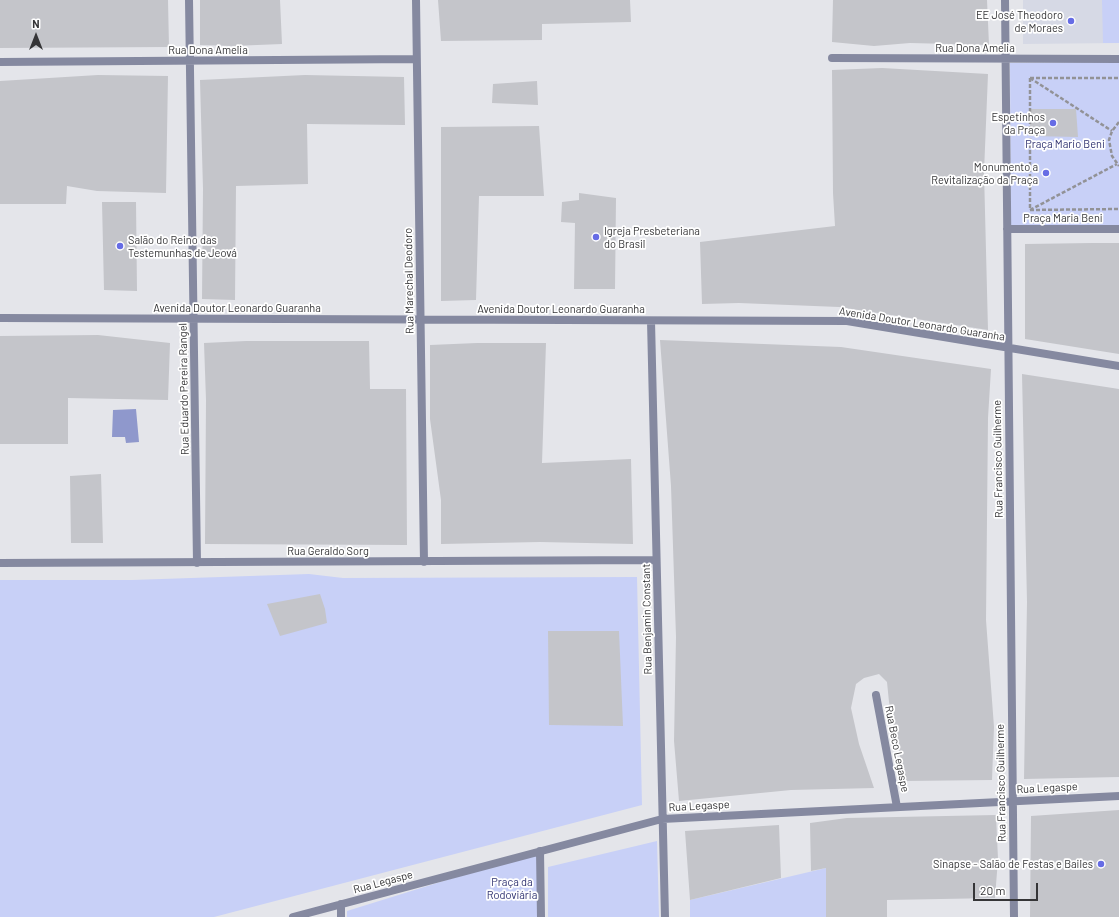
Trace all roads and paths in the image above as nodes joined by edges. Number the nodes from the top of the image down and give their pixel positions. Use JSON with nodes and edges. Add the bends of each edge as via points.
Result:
{"nodes":[{"id":1,"x":190,"y":0,"type":"edge"},
{"id":2,"x":416,"y":0,"type":"edge"},
{"id":3,"x":1005,"y":0,"type":"edge"},
{"id":4,"x":832,"y":58,"type":"dead end"},
{"id":5,"x":416,"y":59,"type":"junction"},
{"id":6,"x":1006,"y":59,"type":"junction"},
{"id":7,"x":1119,"y":59,"type":"edge"},
{"id":8,"x":191,"y":61,"type":"junction"},
{"id":9,"x":0,"y":62,"type":"edge"},
{"id":10,"x":1030,"y":78,"type":"junction"},
{"id":11,"x":1119,"y":78,"type":"edge"},
{"id":12,"x":1119,"y":122,"type":"edge"},
{"id":13,"x":1112,"y":131,"type":"junction"},
{"id":14,"x":1118,"y":165,"type":"edge"},
{"id":15,"x":1119,"y":209,"type":"edge"},
{"id":16,"x":1030,"y":210,"type":"junction"},
{"id":17,"x":1007,"y":229,"type":"junction"},
{"id":18,"x":1119,"y":229,"type":"edge"},
{"id":19,"x":0,"y":318,"type":"edge"},
{"id":20,"x":194,"y":319,"type":"junction"},
{"id":21,"x":421,"y":320,"type":"junction"},
{"id":22,"x":651,"y":321,"type":"junction"},
{"id":23,"x":1008,"y":348,"type":"junction"},
{"id":24,"x":1119,"y":366,"type":"edge"},
{"id":25,"x":656,"y":560,"type":"junction"},
{"id":26,"x":424,"y":562,"type":"junction"},
{"id":27,"x":197,"y":563,"type":"junction"},
{"id":28,"x":0,"y":564,"type":"edge"},
{"id":29,"x":876,"y":695,"type":"dead end"},
{"id":30,"x":1119,"y":796,"type":"edge"},
{"id":31,"x":1012,"y":801,"type":"junction"},
{"id":32,"x":897,"y":807,"type":"junction"},
{"id":33,"x":662,"y":819,"type":"junction"},
{"id":34,"x":540,"y":852,"type":"junction"},
{"id":35,"x":341,"y":904,"type":"junction"},
{"id":36,"x":293,"y":917,"type":"edge"},
{"id":37,"x":341,"y":917,"type":"edge"},
{"id":38,"x":541,"y":917,"type":"edge"},
{"id":39,"x":665,"y":917,"type":"edge"},
{"id":40,"x":1014,"y":917,"type":"edge"}],
"edges":[{"from":1,"to":8,"type":"street","name":"Rua Eduardo Pereira Rangel"},
{"from":2,"to":5,"type":"street","name":"Rua Marechal Deodoro"},
{"from":3,"to":6,"type":"street","name":"Rua Francisco Guilherme"},
{"from":4,"to":6,"type":"street","name":"Rua Dona Amelia"},
{"from":5,"to":8,"type":"street","name":"Rua Dona Amelia"},
{"from":5,"to":21,"type":"street","name":"Rua Marechal Deodoro"},
{"from":6,"to":7,"type":"street","name":"Rua Dona Amelia"},
{"from":6,"to":17,"type":"street","name":"Rua Francisco Guilherme"},
{"from":8,"to":9,"type":"street","name":"Rua Dona Amelia"},
{"from":8,"to":20,"type":"street","name":"Rua Eduardo Pereira Rangel"},
{"from":10,"to":11,"type":"path"},
{"from":10,"to":13,"type":"path"},
{"from":10,"to":16,"type":"path"},
{"from":12,"to":13,"type":"path"},
{"from":13,"to":14,"type":"path","via":[[1110,148]]},
{"from":14,"to":16,"type":"path"},
{"from":15,"to":16,"type":"path"},
{"from":17,"to":18,"type":"street","name":"Praça Maria Beni"},
{"from":17,"to":23,"type":"street","name":"Rua Francisco Guilherme"},
{"from":19,"to":20,"type":"street","name":"Avenida Doutor Leonardo Guaranha"},
{"from":20,"to":21,"type":"street","name":"Avenida Doutor Leonardo Guaranha"},
{"from":20,"to":27,"type":"street","name":"Rua Eduardo Pereira Rangel"},
{"from":21,"to":22,"type":"street","name":"Avenida Doutor Leonardo Guaranha"},
{"from":21,"to":26,"type":"street","name":"Rua Marechal Deodoro"},
{"from":22,"to":23,"type":"street","name":"Avenida Doutor Leonardo Guaranha","via":[[847,321]]},
{"from":22,"to":25,"type":"street","name":"Rua Benjamin Constant"},
{"from":23,"to":24,"type":"street","name":"Avenida Doutor Leonardo Guaranha"},
{"from":23,"to":31,"type":"street","name":"Rua Francisco Guilherme"},
{"from":25,"to":26,"type":"street","name":"Rua Geraldo Sorg"},
{"from":25,"to":33,"type":"street","name":"Rua Benjamin Constant"},
{"from":26,"to":27,"type":"street","name":"Rua Geraldo Sorg"},
{"from":27,"to":28,"type":"street","name":"Rua Geraldo Sorg"},
{"from":29,"to":32,"type":"street","name":"Rua Beco Legaspe"},
{"from":30,"to":31,"type":"street","name":"Rua Legaspe"},
{"from":31,"to":32,"type":"street","name":"Rua Legaspe"},
{"from":31,"to":40,"type":"street","name":"Rua Francisco Guilherme"},
{"from":32,"to":33,"type":"street","name":"Rua Legaspe"},
{"from":33,"to":34,"type":"street","name":"Rua Legaspe"},
{"from":33,"to":39,"type":"street","name":"Rua Benjamin Constant"},
{"from":34,"to":35,"type":"street","name":"Rua Legaspe"},
{"from":34,"to":38,"type":"street"},
{"from":35,"to":36,"type":"street","name":"Rua Legaspe"},
{"from":35,"to":37,"type":"street"}]}
